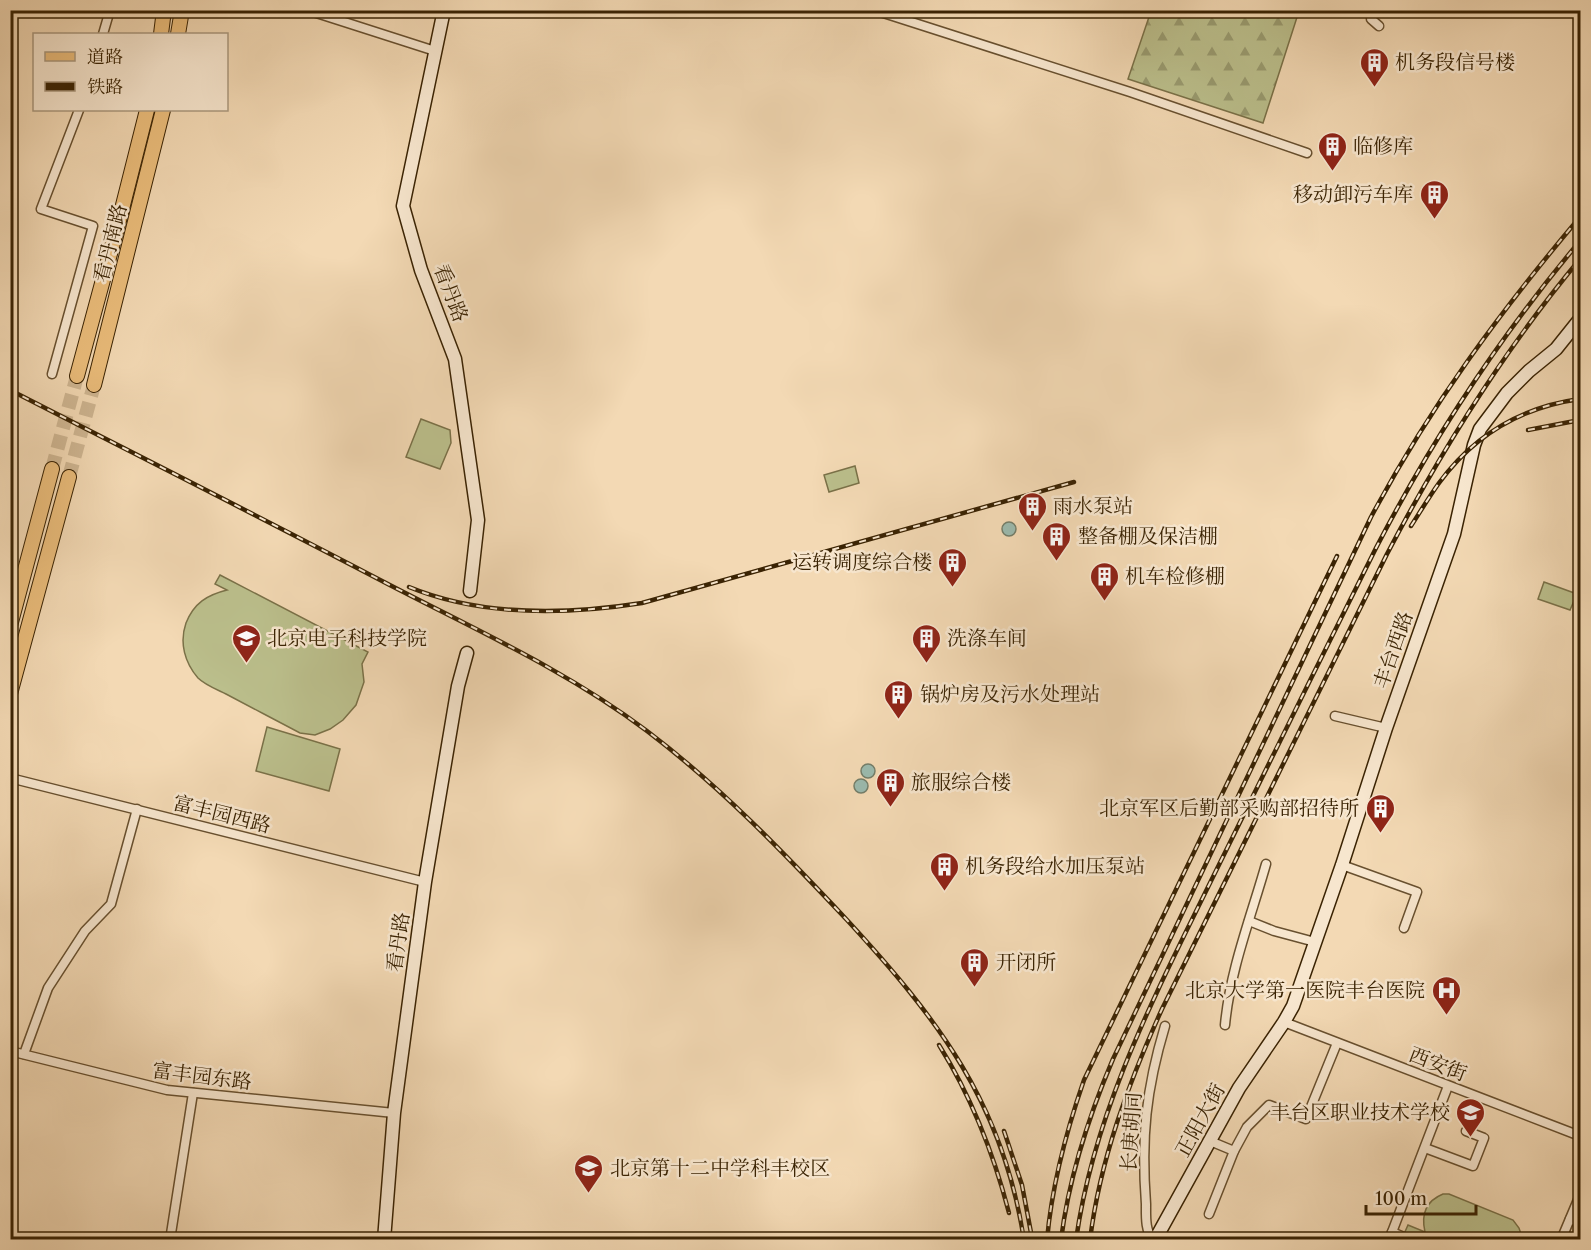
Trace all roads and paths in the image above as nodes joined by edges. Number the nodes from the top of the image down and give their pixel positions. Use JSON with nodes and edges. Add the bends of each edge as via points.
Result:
{"nodes":[{"id":1,"x":110,"y":10,"type":"edge"},
{"id":2,"x":164,"y":10,"type":"edge"},
{"id":3,"x":182,"y":10,"type":"edge"},
{"id":4,"x":307,"y":10,"type":"edge"},
{"id":5,"x":444,"y":10,"type":"edge"},
{"id":6,"x":874,"y":10,"type":"edge"},
{"id":7,"x":1372,"y":10,"type":"edge"},
{"id":8,"x":1379,"y":26,"type":"dead end"},
{"id":9,"x":103,"y":33,"type":"edge"},
{"id":10,"x":160,"y":33,"type":"edge"},
{"id":11,"x":178,"y":33,"type":"edge"},
{"id":12,"x":435,"y":51,"type":"junction"},
{"id":13,"x":79,"y":111,"type":"edge"},
{"id":14,"x":147,"y":111,"type":"edge"},
{"id":15,"x":164,"y":111,"type":"edge"},
{"id":16,"x":1307,"y":153,"type":"dead end"},
{"id":17,"x":1581,"y":319,"type":"edge"},
{"id":18,"x":52,"y":374,"type":"dead end"},
{"id":19,"x":77,"y":376,"type":"tunnel mouth"},
{"id":20,"x":94,"y":385,"type":"tunnel mouth"},
{"id":21,"x":52,"y":469,"type":"tunnel mouth"},
{"id":22,"x":69,"y":477,"type":"tunnel mouth"},
{"id":23,"x":470,"y":591,"type":"dead end"},
{"id":24,"x":10,"y":626,"type":"edge"},
{"id":25,"x":16,"y":649,"type":"edge"},
{"id":26,"x":467,"y":653,"type":"dead end"},
{"id":27,"x":10,"y":694,"type":"edge"},
{"id":28,"x":1335,"y":716,"type":"dead end"},
{"id":29,"x":1386,"y":728,"type":"junction"},
{"id":30,"x":10,"y":778,"type":"edge"},
{"id":31,"x":137,"y":809,"type":"junction"},
{"id":32,"x":1266,"y":864,"type":"dead end"},
{"id":33,"x":1342,"y":865,"type":"junction"},
{"id":34,"x":425,"y":882,"type":"junction"},
{"id":35,"x":1250,"y":921,"type":"junction"},
{"id":36,"x":1404,"y":928,"type":"dead end"},
{"id":37,"x":1315,"y":942,"type":"junction"},
{"id":38,"x":1284,"y":1022,"type":"junction"},
{"id":39,"x":1225,"y":1025,"type":"dead end"},
{"id":40,"x":1165,"y":1026,"type":"dead end"},
{"id":41,"x":1337,"y":1043,"type":"junction"},
{"id":42,"x":10,"y":1051,"type":"edge"},
{"id":43,"x":24,"y":1054,"type":"junction"},
{"id":44,"x":1448,"y":1086,"type":"junction"},
{"id":45,"x":193,"y":1093,"type":"junction"},
{"id":46,"x":394,"y":1113,"type":"junction"},
{"id":47,"x":1466,"y":1131,"type":"dead end"},
{"id":48,"x":1581,"y":1136,"type":"edge"},
{"id":49,"x":1210,"y":1141,"type":"junction"},
{"id":50,"x":1425,"y":1148,"type":"junction"},
{"id":51,"x":1234,"y":1151,"type":"junction"},
{"id":52,"x":1581,"y":1195,"type":"edge"},
{"id":53,"x":1209,"y":1214,"type":"dead end"},
{"id":54,"x":1570,"y":1219,"type":"junction"},
{"id":55,"x":1581,"y":1223,"type":"edge"},
{"id":56,"x":1390,"y":1236,"type":"edge"},
{"id":57,"x":170,"y":1239,"type":"edge"},
{"id":58,"x":384,"y":1239,"type":"edge"},
{"id":59,"x":1154,"y":1239,"type":"edge"},
{"id":60,"x":1411,"y":1239,"type":"edge"},
{"id":61,"x":1560,"y":1239,"type":"edge"}],
"edges":[{"from":1,"to":9,"type":"street"},
{"from":2,"to":10,"type":"main road"},
{"from":3,"to":11,"type":"main road"},
{"from":4,"to":12,"type":"street"},
{"from":5,"to":12,"type":"street","name":"看丹路"},
{"from":6,"to":16,"type":"street"},
{"from":7,"to":8,"type":"street","via":[[1371,19]]},
{"from":12,"to":23,"type":"street","name":"看丹路","via":[[403,206],[421,270],[455,359],[478,520]]},
{"from":13,"to":18,"type":"street","via":[[41,209],[93,226]]},
{"from":14,"to":19,"type":"main road","name":"看丹南路"},
{"from":15,"to":20,"type":"main road","name":"看丹南路"},
{"from":17,"to":29,"type":"street","name":"丰台西路","via":[[1556,349],[1507,393],[1480,429],[1454,534]]},
{"from":21,"to":24,"type":"main road"},
{"from":22,"to":25,"type":"main road"},
{"from":25,"to":27,"type":"main road"},
{"from":26,"to":34,"type":"street","name":"看丹路"},
{"from":28,"to":29,"type":"street"},
{"from":29,"to":33,"type":"street","name":"丰台西路"},
{"from":30,"to":31,"type":"street","name":"富丰园西路"},
{"from":31,"to":34,"type":"street","name":"富丰园西路"},
{"from":31,"to":43,"type":"street","via":[[111,903],[85,931],[48,988]]},
{"from":32,"to":35,"type":"street"},
{"from":33,"to":36,"type":"street","via":[[1417,892]]},
{"from":33,"to":37,"type":"street","name":"丰台西路"},
{"from":34,"to":46,"type":"street","name":"看丹路"},
{"from":35,"to":37,"type":"street"},
{"from":35,"to":39,"type":"street"},
{"from":37,"to":38,"type":"street","name":"丰台西路"},
{"from":38,"to":41,"type":"street","name":"西安街"},
{"from":38,"to":49,"type":"street","name":"正阳大街","via":[[1245,1079]]},
{"from":40,"to":59,"type":"street","name":"长庚胡同","via":[[1154,1061],[1144,1126],[1147,1228]]},
{"from":41,"to":44,"type":"street","name":"西安街"},
{"from":41,"to":51,"type":"street","via":[[1306,1119],[1269,1105],[1247,1127]]},
{"from":42,"to":43,"type":"street","name":"富丰园东路"},
{"from":43,"to":45,"type":"street","name":"富丰园东路"},
{"from":44,"to":48,"type":"street","name":"西安街"},
{"from":44,"to":50,"type":"street"},
{"from":45,"to":46,"type":"street","name":"富丰园东路"},
{"from":45,"to":57,"type":"street"},
{"from":46,"to":58,"type":"street","name":"看丹路"},
{"from":47,"to":50,"type":"street","via":[[1484,1138],[1473,1166]]},
{"from":49,"to":51,"type":"street"},
{"from":49,"to":59,"type":"street","name":"正阳大街"},
{"from":50,"to":56,"type":"street"},
{"from":51,"to":53,"type":"street"},
{"from":52,"to":54,"type":"street"},
{"from":54,"to":55,"type":"street"},
{"from":54,"to":61,"type":"street"},
{"from":56,"to":60,"type":"street"}]}
